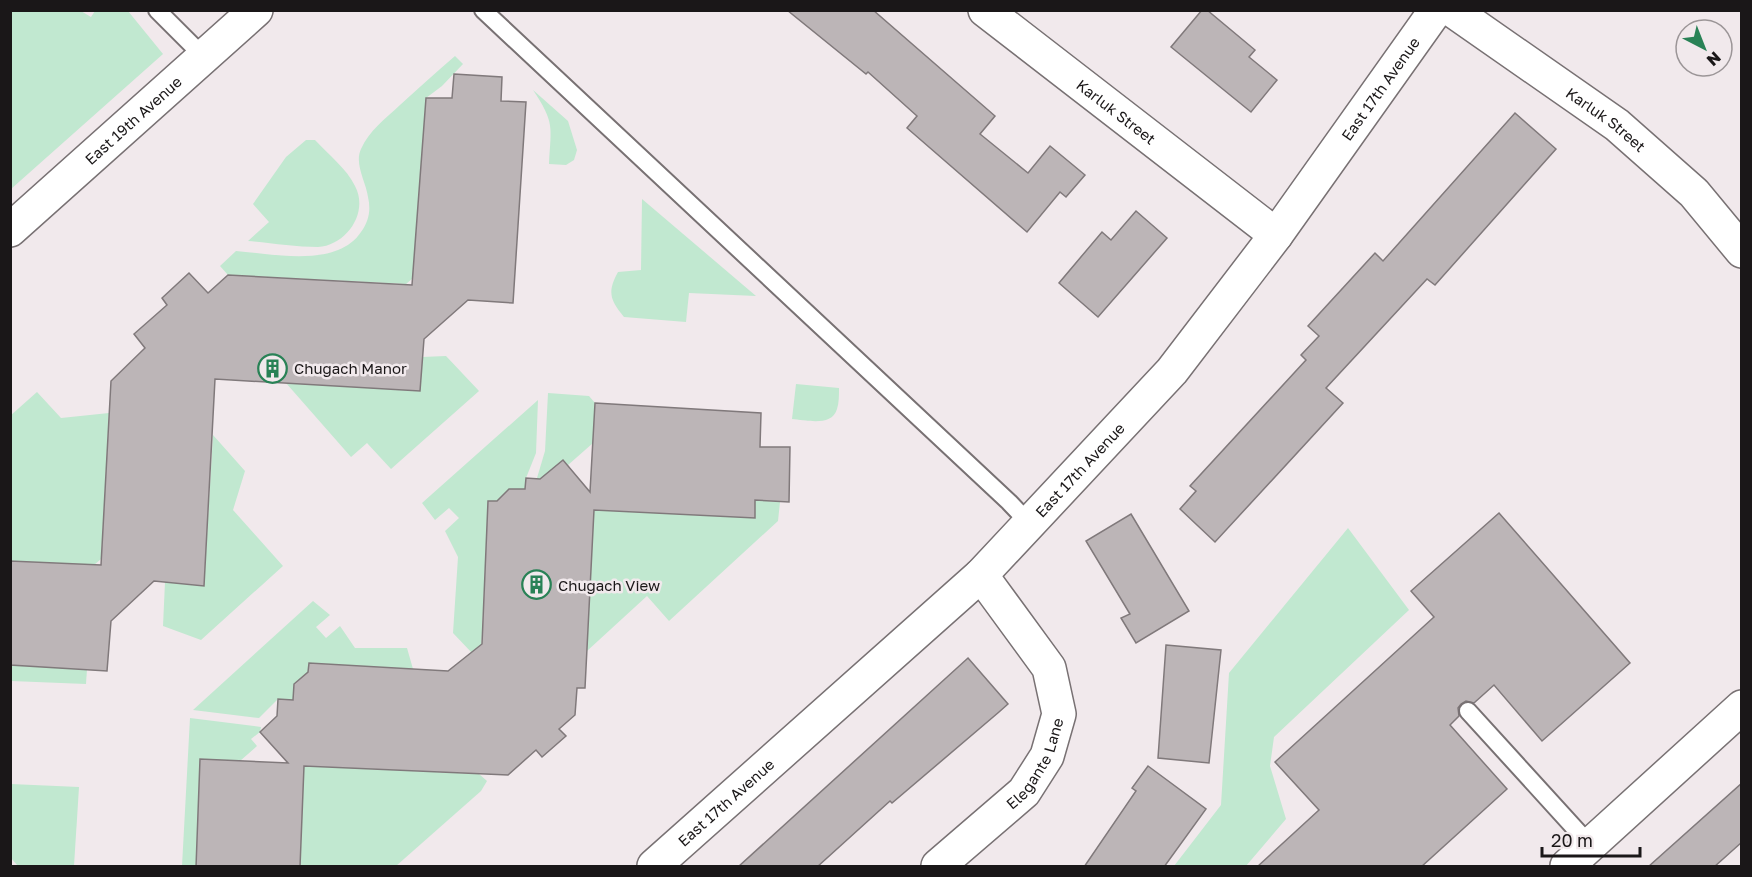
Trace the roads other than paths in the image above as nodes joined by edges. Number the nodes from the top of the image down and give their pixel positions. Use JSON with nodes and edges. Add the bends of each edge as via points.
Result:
{"nodes":[{"id":1,"x":157,"y":10,"type":"edge"},
{"id":2,"x":256,"y":10,"type":"edge"},
{"id":3,"x":483,"y":10,"type":"edge"},
{"id":4,"x":985,"y":10,"type":"edge"},
{"id":5,"x":1436,"y":10,"type":"edge"},
{"id":6,"x":1452,"y":10,"type":"edge"},
{"id":7,"x":204,"y":57,"type":"junction"},
{"id":8,"x":10,"y":230,"type":"edge"},
{"id":9,"x":1276,"y":235,"type":"junction"},
{"id":10,"x":1742,"y":251,"type":"edge"},
{"id":11,"x":1029,"y":524,"type":"junction"},
{"id":12,"x":981,"y":575,"type":"junction"},
{"id":13,"x":1741,"y":709,"type":"edge"},
{"id":14,"x":1468,"y":711,"type":"dead end"},
{"id":15,"x":1590,"y":845,"type":"junction"},
{"id":16,"x":654,"y":867,"type":"edge"},
{"id":17,"x":938,"y":867,"type":"edge"},
{"id":18,"x":1567,"y":867,"type":"edge"}],
"edges":[{"from":1,"to":7,"type":"lane"},
{"from":2,"to":7,"type":"street","name":"East 19th Avenue"},
{"from":3,"to":11,"type":"lane"},
{"from":4,"to":9,"type":"street","name":"Karluk Street"},
{"from":5,"to":9,"type":"street","name":"East 17th Avenue"},
{"from":6,"to":10,"type":"street","name":"Karluk Street","via":[[1617,125],[1694,194]]},
{"from":7,"to":8,"type":"street","name":"East 19th Avenue"},
{"from":9,"to":11,"type":"street","name":"East 17th Avenue","via":[[1172,371]]},
{"from":11,"to":12,"type":"street","name":"East 17th Avenue"},
{"from":12,"to":16,"type":"street","name":"East 17th Avenue"},
{"from":12,"to":17,"type":"street","name":"Elegante Lane","via":[[1049,668],[1059,714],[1047,756],[1024,792]]},
{"from":13,"to":15,"type":"street"},
{"from":14,"to":15,"type":"lane"},
{"from":15,"to":18,"type":"street"}]}
